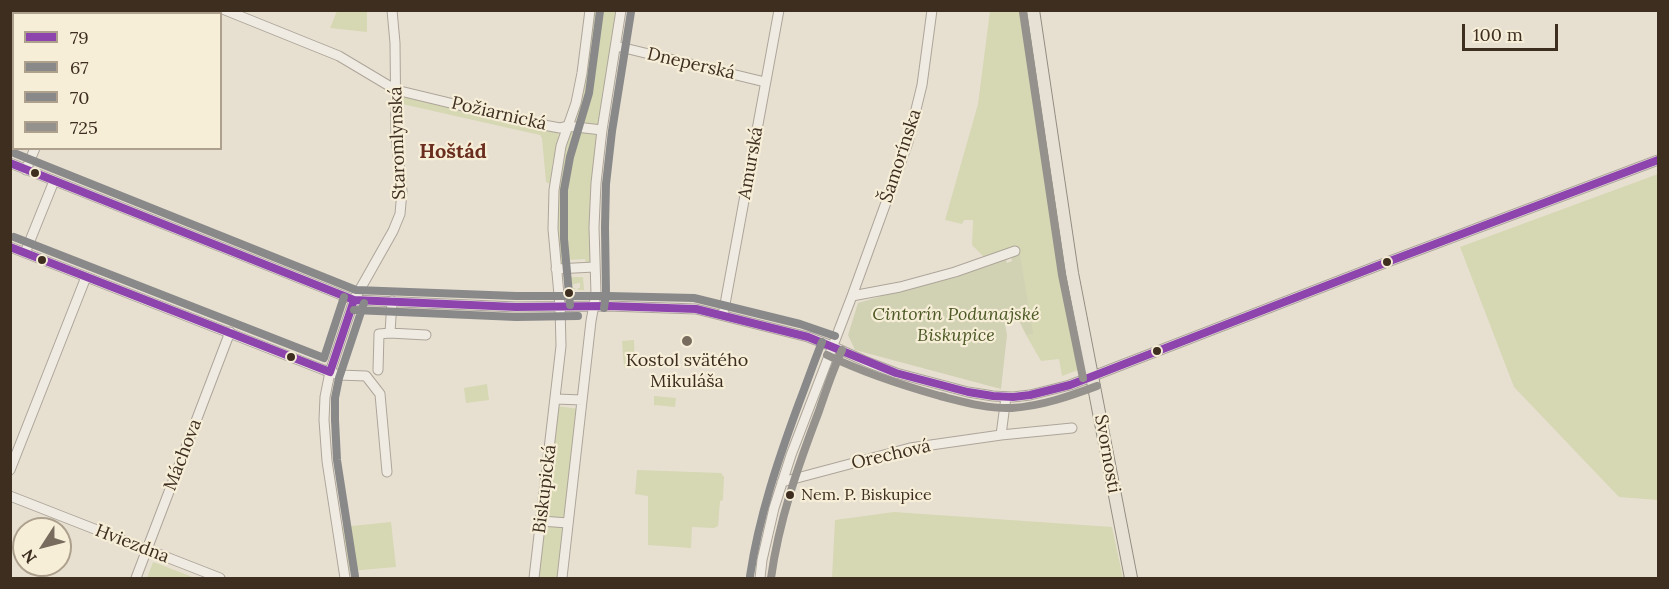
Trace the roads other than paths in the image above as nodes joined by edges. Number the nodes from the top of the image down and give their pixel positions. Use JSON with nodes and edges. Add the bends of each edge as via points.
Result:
{"nodes":[{"id":1,"x":225,"y":10,"type":"edge"},
{"id":2,"x":392,"y":10,"type":"edge"},
{"id":3,"x":590,"y":10,"type":"edge"},
{"id":4,"x":621,"y":10,"type":"edge"},
{"id":5,"x":778,"y":10,"type":"edge"},
{"id":6,"x":932,"y":10,"type":"edge"},
{"id":7,"x":1033,"y":10,"type":"edge"},
{"id":8,"x":616,"y":46,"type":"junction"},
{"id":9,"x":765,"y":82,"type":"junction"},
{"id":10,"x":396,"y":90,"type":"junction"},
{"id":11,"x":567,"y":126,"type":"junction"},
{"id":12,"x":602,"y":129,"type":"junction"},
{"id":13,"x":34,"y":150,"type":"edge"},
{"id":14,"x":1659,"y":160,"type":"edge"},
{"id":15,"x":10,"y":164,"type":"edge"},
{"id":16,"x":26,"y":170,"type":"junction"},
{"id":17,"x":54,"y":181,"type":"junction"},
{"id":18,"x":10,"y":247,"type":"edge"},
{"id":19,"x":1015,"y":251,"type":"dead end"},
{"id":20,"x":25,"y":253,"type":"junction"},
{"id":21,"x":594,"y":267,"type":"junction"},
{"id":22,"x":556,"y":269,"type":"junction"},
{"id":23,"x":86,"y":277,"type":"junction"},
{"id":24,"x":852,"y":296,"type":"junction"},
{"id":25,"x":354,"y":300,"type":"junction"},
{"id":26,"x":392,"y":301,"type":"junction"},
{"id":27,"x":560,"y":306,"type":"junction"},
{"id":28,"x":594,"y":306,"type":"junction"},
{"id":29,"x":723,"y":315,"type":"junction"},
{"id":30,"x":230,"y":332,"type":"junction"},
{"id":31,"x":390,"y":333,"type":"junction"},
{"id":32,"x":426,"y":335,"type":"dead end"},
{"id":33,"x":832,"y":346,"type":"junction"},
{"id":34,"x":378,"y":370,"type":"dead end"},
{"id":35,"x":330,"y":372,"type":"junction"},
{"id":36,"x":1093,"y":376,"type":"junction"},
{"id":37,"x":1006,"y":397,"type":"junction"},
{"id":38,"x":556,"y":399,"type":"junction"},
{"id":39,"x":582,"y":400,"type":"junction"},
{"id":40,"x":1072,"y":428,"type":"dead end"},
{"id":41,"x":1001,"y":435,"type":"junction"},
{"id":42,"x":10,"y":471,"type":"edge"},
{"id":43,"x":387,"y":472,"type":"dead end"},
{"id":44,"x":782,"y":482,"type":"junction"},
{"id":45,"x":10,"y":496,"type":"edge"},
{"id":46,"x":541,"y":521,"type":"junction"},
{"id":47,"x":568,"y":524,"type":"junction"},
{"id":48,"x":147,"y":549,"type":"junction"},
{"id":49,"x":136,"y":579,"type":"edge"},
{"id":50,"x":220,"y":579,"type":"edge"},
{"id":51,"x":345,"y":579,"type":"edge"},
{"id":52,"x":534,"y":579,"type":"edge"},
{"id":53,"x":562,"y":579,"type":"edge"},
{"id":54,"x":760,"y":579,"type":"edge"},
{"id":55,"x":1131,"y":579,"type":"edge"}],
"edges":[{"from":1,"to":10,"type":"street","name":"Požiarnická","via":[[339,56]]},
{"from":2,"to":10,"type":"street","name":"Staromlynská"},
{"from":3,"to":11,"type":"street","name":"Biskupická","via":[[582,73]]},
{"from":4,"to":8,"type":"street","name":"Biskupická"},
{"from":5,"to":9,"type":"street","name":"Amurská"},
{"from":6,"to":24,"type":"street","name":"Šamorínska","via":[[914,122]]},
{"from":7,"to":36,"type":"main road","name":"Svornosti","via":[[1072,273]]},
{"from":8,"to":9,"type":"street","name":"Dneperská"},
{"from":8,"to":12,"type":"street","name":"Biskupická"},
{"from":9,"to":29,"type":"street","name":"Amurská"},
{"from":10,"to":11,"type":"street","name":"Požiarnická","via":[[533,123]]},
{"from":10,"to":25,"type":"street","name":"Staromlynská","via":[[400,214]]},
{"from":11,"to":12,"type":"street","name":"Požiarnická"},
{"from":11,"to":22,"type":"street","name":"Biskupická","via":[[554,190]]},
{"from":12,"to":21,"type":"street","name":"Biskupická"},
{"from":13,"to":16,"type":"street"},
{"from":14,"to":36,"type":"street"},
{"from":15,"to":16,"type":"street"},
{"from":16,"to":17,"type":"street"},
{"from":17,"to":20,"type":"street"},
{"from":17,"to":25,"type":"street"},
{"from":18,"to":20,"type":"street"},
{"from":19,"to":24,"type":"street","via":[[956,272]]},
{"from":20,"to":23,"type":"street"},
{"from":21,"to":22,"type":"street"},
{"from":21,"to":28,"type":"street","name":"Biskupická"},
{"from":22,"to":27,"type":"street","name":"Biskupická"},
{"from":23,"to":30,"type":"street"},
{"from":23,"to":42,"type":"street"},
{"from":24,"to":33,"type":"street","name":"Šamorínska"},
{"from":25,"to":26,"type":"street"},
{"from":25,"to":35,"type":"street","name":"Staromlynská"},
{"from":26,"to":27,"type":"street"},
{"from":26,"to":31,"type":"street"},
{"from":27,"to":28,"type":"street"},
{"from":27,"to":38,"type":"street","name":"Biskupická"},
{"from":28,"to":29,"type":"street","via":[[691,308]]},
{"from":28,"to":39,"type":"street","name":"Biskupická"},
{"from":29,"to":33,"type":"street"},
{"from":30,"to":35,"type":"street"},
{"from":30,"to":48,"type":"street","name":"Máchova"},
{"from":31,"to":32,"type":"street"},
{"from":31,"to":34,"type":"street","via":[[379,334]]},
{"from":33,"to":37,"type":"street","via":[[906,376]]},
{"from":33,"to":44,"type":"street","name":"Šamorínska"},
{"from":35,"to":43,"type":"street","via":[[366,376],[380,392]]},
{"from":35,"to":51,"type":"street","name":"Staromlynská","via":[[325,397],[325,440]]},
{"from":36,"to":37,"type":"street","via":[[1030,395]]},
{"from":36,"to":55,"type":"main road","name":"Svornosti"},
{"from":37,"to":41,"type":"street"},
{"from":38,"to":39,"type":"street"},
{"from":38,"to":46,"type":"street","name":"Biskupická"},
{"from":39,"to":47,"type":"street","name":"Biskupická"},
{"from":40,"to":41,"type":"street","name":"Orechová"},
{"from":41,"to":44,"type":"street","name":"Orechová","via":[[906,449]]},
{"from":44,"to":54,"type":"street","name":"Šamorínska"},
{"from":45,"to":48,"type":"street","name":"Hviezdna"},
{"from":46,"to":47,"type":"street"},
{"from":46,"to":52,"type":"street","name":"Biskupická"},
{"from":47,"to":53,"type":"street","name":"Biskupická"},
{"from":48,"to":49,"type":"street","name":"Máchova"},
{"from":48,"to":50,"type":"street","name":"Hviezdna"}]}
